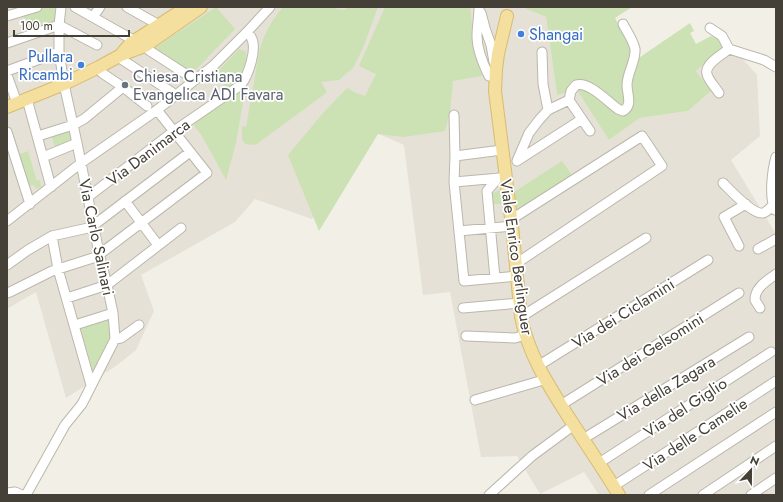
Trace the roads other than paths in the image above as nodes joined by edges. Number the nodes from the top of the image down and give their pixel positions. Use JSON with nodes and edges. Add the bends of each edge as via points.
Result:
{"nodes":[{"id":1,"x":37,"y":7,"type":"edge"},
{"id":2,"x":61,"y":7,"type":"edge"},
{"id":3,"x":75,"y":7,"type":"edge"},
{"id":4,"x":100,"y":7,"type":"edge"},
{"id":5,"x":127,"y":7,"type":"edge"},
{"id":6,"x":201,"y":7,"type":"edge"},
{"id":7,"x":270,"y":7,"type":"edge"},
{"id":8,"x":479,"y":7,"type":"edge"},
{"id":9,"x":179,"y":9,"type":"edge"},
{"id":10,"x":509,"y":11,"type":"edge"},
{"id":11,"x":7,"y":16,"type":"edge"},
{"id":12,"x":94,"y":17,"type":"junction"},
{"id":13,"x":623,"y":24,"type":"dead end"},
{"id":14,"x":59,"y":25,"type":"junction"},
{"id":15,"x":159,"y":26,"type":"junction"},
{"id":16,"x":710,"y":28,"type":"dead end"},
{"id":17,"x":247,"y":32,"type":"junction"},
{"id":18,"x":477,"y":40,"type":"junction"},
{"id":19,"x":496,"y":42,"type":"junction"},
{"id":20,"x":7,"y":43,"type":"edge"},
{"id":21,"x":140,"y":44,"type":"junction"},
{"id":22,"x":97,"y":45,"type":"dead end"},
{"id":23,"x":729,"y":49,"type":"junction"},
{"id":24,"x":59,"y":52,"type":"junction"},
{"id":25,"x":542,"y":52,"type":"dead end"},
{"id":26,"x":120,"y":56,"type":"junction"},
{"id":27,"x":99,"y":67,"type":"junction"},
{"id":28,"x":776,"y":67,"type":"edge"},
{"id":29,"x":7,"y":71,"type":"edge"},
{"id":30,"x":492,"y":72,"type":"junction"},
{"id":31,"x":7,"y":75,"type":"edge"},
{"id":32,"x":195,"y":80,"type":"junction"},
{"id":33,"x":64,"y":84,"type":"junction"},
{"id":34,"x":123,"y":87,"type":"junction"},
{"id":35,"x":719,"y":93,"type":"dead end"},
{"id":36,"x":176,"y":95,"type":"junction"},
{"id":37,"x":569,"y":100,"type":"junction"},
{"id":38,"x":17,"y":103,"type":"edge"},
{"id":39,"x":147,"y":106,"type":"dead end"},
{"id":40,"x":157,"y":110,"type":"junction"},
{"id":41,"x":548,"y":110,"type":"junction"},
{"id":42,"x":454,"y":115,"type":"dead end"},
{"id":43,"x":582,"y":119,"type":"junction"},
{"id":44,"x":73,"y":125,"type":"junction"},
{"id":45,"x":174,"y":131,"type":"junction"},
{"id":46,"x":7,"y":132,"type":"edge"},
{"id":47,"x":590,"y":132,"type":"dead end"},
{"id":48,"x":38,"y":136,"type":"junction"},
{"id":49,"x":77,"y":143,"type":"junction"},
{"id":50,"x":9,"y":147,"type":"edge"},
{"id":51,"x":502,"y":150,"type":"junction"},
{"id":52,"x":190,"y":152,"type":"junction"},
{"id":53,"x":455,"y":156,"type":"junction"},
{"id":54,"x":776,"y":156,"type":"edge"},
{"id":55,"x":43,"y":157,"type":"junction"},
{"id":56,"x":517,"y":161,"type":"junction"},
{"id":57,"x":81,"y":163,"type":"junction"},
{"id":58,"x":504,"y":164,"type":"junction"},
{"id":59,"x":502,"y":178,"type":"junction"},
{"id":60,"x":454,"y":182,"type":"junction"},
{"id":61,"x":723,"y":183,"type":"dead end"},
{"id":62,"x":51,"y":187,"type":"junction"},
{"id":63,"x":88,"y":197,"type":"junction"},
{"id":64,"x":125,"y":201,"type":"junction"},
{"id":65,"x":30,"y":204,"type":"junction"},
{"id":66,"x":746,"y":204,"type":"junction"},
{"id":67,"x":775,"y":208,"type":"edge"},
{"id":68,"x":7,"y":221,"type":"edge"},
{"id":69,"x":141,"y":222,"type":"junction"},
{"id":70,"x":511,"y":222,"type":"junction"},
{"id":71,"x":94,"y":225,"type":"junction"},
{"id":72,"x":181,"y":228,"type":"dead end"},
{"id":73,"x":491,"y":228,"type":"junction"},
{"id":74,"x":459,"y":231,"type":"junction"},
{"id":75,"x":52,"y":236,"type":"junction"},
{"id":76,"x":646,"y":238,"type":"dead end"},
{"id":77,"x":776,"y":239,"type":"edge"},
{"id":78,"x":158,"y":245,"type":"junction"},
{"id":79,"x":739,"y":246,"type":"dead end"},
{"id":80,"x":758,"y":249,"type":"dead end"},
{"id":81,"x":99,"y":254,"type":"junction"},
{"id":82,"x":708,"y":260,"type":"dead end"},
{"id":83,"x":515,"y":262,"type":"junction"},
{"id":84,"x":7,"y":265,"type":"edge"},
{"id":85,"x":58,"y":269,"type":"junction"},
{"id":86,"x":776,"y":274,"type":"edge"},
{"id":87,"x":517,"y":276,"type":"junction"},
{"id":88,"x":495,"y":278,"type":"junction"},
{"id":89,"x":107,"y":285,"type":"junction"},
{"id":90,"x":7,"y":293,"type":"edge"},
{"id":91,"x":739,"y":293,"type":"dead end"},
{"id":92,"x":67,"y":298,"type":"junction"},
{"id":93,"x":520,"y":303,"type":"junction"},
{"id":94,"x":463,"y":308,"type":"dead end"},
{"id":95,"x":760,"y":308,"type":"dead end"},
{"id":96,"x":113,"y":313,"type":"junction"},
{"id":97,"x":521,"y":317,"type":"junction"},
{"id":98,"x":75,"y":325,"type":"junction"},
{"id":99,"x":139,"y":325,"type":"dead end"},
{"id":100,"x":526,"y":335,"type":"junction"},
{"id":101,"x":466,"y":336,"type":"dead end"},
{"id":102,"x":749,"y":338,"type":"dead end"},
{"id":103,"x":115,"y":339,"type":"junction"},
{"id":104,"x":771,"y":352,"type":"dead end"},
{"id":105,"x":538,"y":366,"type":"junction"},
{"id":106,"x":545,"y":378,"type":"junction"},
{"id":107,"x":776,"y":381,"type":"edge"},
{"id":108,"x":91,"y":385,"type":"junction"},
{"id":109,"x":475,"y":400,"type":"dead end"},
{"id":110,"x":561,"y":405,"type":"junction"},
{"id":111,"x":776,"y":412,"type":"edge"},
{"id":112,"x":574,"y":425,"type":"junction"},
{"id":113,"x":583,"y":439,"type":"junction"},
{"id":114,"x":776,"y":446,"type":"edge"},
{"id":115,"x":599,"y":463,"type":"junction"},
{"id":116,"x":776,"y":478,"type":"edge"},
{"id":117,"x":616,"y":491,"type":"edge"},
{"id":118,"x":7,"y":493,"type":"edge"},
{"id":119,"x":22,"y":495,"type":"edge"},
{"id":120,"x":26,"y":495,"type":"edge"},
{"id":121,"x":490,"y":495,"type":"edge"},
{"id":122,"x":649,"y":495,"type":"edge"},
{"id":123,"x":703,"y":495,"type":"edge"},
{"id":124,"x":751,"y":495,"type":"edge"}],
"edges":[{"from":1,"to":11,"type":"street"},
{"from":2,"to":14,"type":"street","name":"Via Carlo Salinari"},
{"from":3,"to":12,"type":"street"},
{"from":4,"to":12,"type":"street"},
{"from":5,"to":15,"type":"street"},
{"from":6,"to":21,"type":"main road"},
{"from":7,"to":17,"type":"street"},
{"from":8,"to":18,"type":"street"},
{"from":8,"to":19,"type":"street","via":[[485,28]]},
{"from":9,"to":15,"type":"main road"},
{"from":10,"to":19,"type":"main road","via":[[497,32]]},
{"from":12,"to":21,"type":"street"},
{"from":13,"to":37,"type":"street","via":[[635,48],[627,85],[627,108],[623,111],[618,109],[589,86],[582,84],[573,87]]},
{"from":14,"to":20,"type":"street"},
{"from":14,"to":22,"type":"street"},
{"from":14,"to":24,"type":"street","name":"Via Carlo Salinari"},
{"from":15,"to":21,"type":"main road"},
{"from":16,"to":23,"type":"street","via":[[722,36]]},
{"from":17,"to":32,"type":"street"},
{"from":17,"to":45,"type":"street","name":"Via Danimarca","via":[[252,38],[252,57],[249,71],[241,85]]},
{"from":18,"to":19,"type":"street","via":[[484,45]]},
{"from":18,"to":30,"type":"street","via":[[482,59]]},
{"from":19,"to":30,"type":"main road","via":[[489,54]]},
{"from":21,"to":26,"type":"main road"},
{"from":21,"to":32,"type":"street"},
{"from":23,"to":28,"type":"street","via":[[764,60]]},
{"from":23,"to":35,"type":"street","via":[[710,64],[707,71]]},
{"from":24,"to":29,"type":"street"},
{"from":24,"to":33,"type":"street","name":"Via Carlo Salinari"},
{"from":25,"to":41,"type":"street","via":[[543,84]]},
{"from":26,"to":27,"type":"main road"},
{"from":26,"to":36,"type":"street"},
{"from":27,"to":33,"type":"main road"},
{"from":27,"to":34,"type":"street","via":[[102,73]]},
{"from":30,"to":51,"type":"main road","name":"Viale Enrico Berlinguer"},
{"from":31,"to":38,"type":"street"},
{"from":32,"to":36,"type":"street"},
{"from":33,"to":38,"type":"main road"},
{"from":33,"to":44,"type":"street","name":"Via Carlo Salinari"},
{"from":34,"to":39,"type":"street"},
{"from":34,"to":44,"type":"street"},
{"from":36,"to":40,"type":"street"},
{"from":37,"to":41,"type":"street"},
{"from":37,"to":43,"type":"street"},
{"from":38,"to":48,"type":"street"},
{"from":40,"to":45,"type":"street"},
{"from":40,"to":57,"type":"street"},
{"from":41,"to":56,"type":"street","via":[[531,130]]},
{"from":42,"to":53,"type":"street"},
{"from":43,"to":47,"type":"street"},
{"from":43,"to":56,"type":"street"},
{"from":44,"to":48,"type":"street"},
{"from":44,"to":49,"type":"street","name":"Via Carlo Salinari"},
{"from":45,"to":52,"type":"street"},
{"from":45,"to":63,"type":"street","name":"Via Danimarca"},
{"from":46,"to":50,"type":"street"},
{"from":48,"to":55,"type":"street"},
{"from":49,"to":55,"type":"street"},
{"from":49,"to":57,"type":"street","name":"Via Carlo Salinari"},
{"from":50,"to":65,"type":"street"},
{"from":51,"to":53,"type":"street"},
{"from":51,"to":58,"type":"main road","name":"Viale Enrico Berlinguer"},
{"from":52,"to":64,"type":"street"},
{"from":52,"to":69,"type":"street","via":[[207,173]]},
{"from":53,"to":60,"type":"street"},
{"from":54,"to":67,"type":"street","via":[[772,175]]},
{"from":55,"to":62,"type":"street"},
{"from":56,"to":58,"type":"street"},
{"from":57,"to":62,"type":"street"},
{"from":57,"to":63,"type":"street","name":"Via Carlo Salinari"},
{"from":58,"to":59,"type":"main road","name":"Viale Enrico Berlinguer"},
{"from":59,"to":60,"type":"street"},
{"from":59,"to":70,"type":"main road","name":"Viale Enrico Berlinguer"},
{"from":59,"to":73,"type":"street","via":[[487,191]]},
{"from":60,"to":74,"type":"street"},
{"from":61,"to":66,"type":"street"},
{"from":62,"to":65,"type":"street"},
{"from":63,"to":71,"type":"street","name":"Via Carlo Salinari"},
{"from":64,"to":69,"type":"street"},
{"from":64,"to":71,"type":"street"},
{"from":65,"to":68,"type":"street"},
{"from":66,"to":67,"type":"street","via":[[756,212],[762,213]]},
{"from":66,"to":79,"type":"street","via":[[724,217]]},
{"from":69,"to":78,"type":"street"},
{"from":69,"to":81,"type":"street"},
{"from":70,"to":73,"type":"street"},
{"from":70,"to":83,"type":"main road","name":"Viale Enrico Berlinguer"},
{"from":70,"to":83,"type":"street","via":[[515,216],[642,136],[662,166]]},
{"from":71,"to":75,"type":"street"},
{"from":71,"to":81,"type":"street","name":"Via Carlo Salinari"},
{"from":72,"to":78,"type":"street"},
{"from":73,"to":74,"type":"street"},
{"from":73,"to":88,"type":"street"},
{"from":74,"to":88,"type":"street","via":[[464,281]]},
{"from":75,"to":84,"type":"street"},
{"from":75,"to":85,"type":"street"},
{"from":76,"to":97,"type":"street"},
{"from":77,"to":80,"type":"street"},
{"from":78,"to":89,"type":"street"},
{"from":81,"to":85,"type":"street"},
{"from":81,"to":89,"type":"street","name":"Via Carlo Salinari"},
{"from":82,"to":105,"type":"street","name":"Via dei Ciclamini"},
{"from":83,"to":87,"type":"main road","name":"Viale Enrico Berlinguer"},
{"from":85,"to":90,"type":"street"},
{"from":85,"to":92,"type":"street"},
{"from":86,"to":95,"type":"street","via":[[757,291],[755,300]]},
{"from":87,"to":88,"type":"street"},
{"from":87,"to":93,"type":"main road","name":"Viale Enrico Berlinguer"},
{"from":89,"to":92,"type":"street"},
{"from":89,"to":96,"type":"street","name":"Via Carlo Salinari"},
{"from":91,"to":110,"type":"street","name":"Via dei Gelsomini"},
{"from":92,"to":98,"type":"street"},
{"from":93,"to":94,"type":"street"},
{"from":93,"to":97,"type":"main road","name":"Viale Enrico Berlinguer"},
{"from":96,"to":98,"type":"street"},
{"from":96,"to":103,"type":"street","name":"Via Carlo Salinari"},
{"from":97,"to":100,"type":"main road","name":"Viale Enrico Berlinguer"},
{"from":98,"to":108,"type":"street"},
{"from":99,"to":103,"type":"street","via":[[121,338]]},
{"from":100,"to":101,"type":"street","via":[[515,338]]},
{"from":100,"to":105,"type":"main road","name":"Viale Enrico Berlinguer"},
{"from":102,"to":113,"type":"street","name":"Via della Zagara"},
{"from":103,"to":108,"type":"street"},
{"from":104,"to":115,"type":"street","name":"Via del Giglio"},
{"from":105,"to":106,"type":"main road","name":"Viale Enrico Berlinguer"},
{"from":106,"to":109,"type":"street"},
{"from":106,"to":110,"type":"main road","name":"Viale Enrico Berlinguer"},
{"from":107,"to":117,"type":"street","name":"Via delle Camelie"},
{"from":108,"to":120,"type":"street","via":[[82,404],[65,425]]},
{"from":110,"to":112,"type":"main road","name":"Viale Enrico Berlinguer"},
{"from":111,"to":122,"type":"street"},
{"from":112,"to":113,"type":"main road","name":"Viale Enrico Berlinguer"},
{"from":112,"to":121,"type":"street","via":[[532,456]]},
{"from":113,"to":115,"type":"main road","name":"Viale Enrico Berlinguer"},
{"from":114,"to":123,"type":"street"},
{"from":115,"to":117,"type":"main road","name":"Viale Enrico Berlinguer"},
{"from":116,"to":124,"type":"street"},
{"from":118,"to":119,"type":"street","via":[[15,492]]}]}
